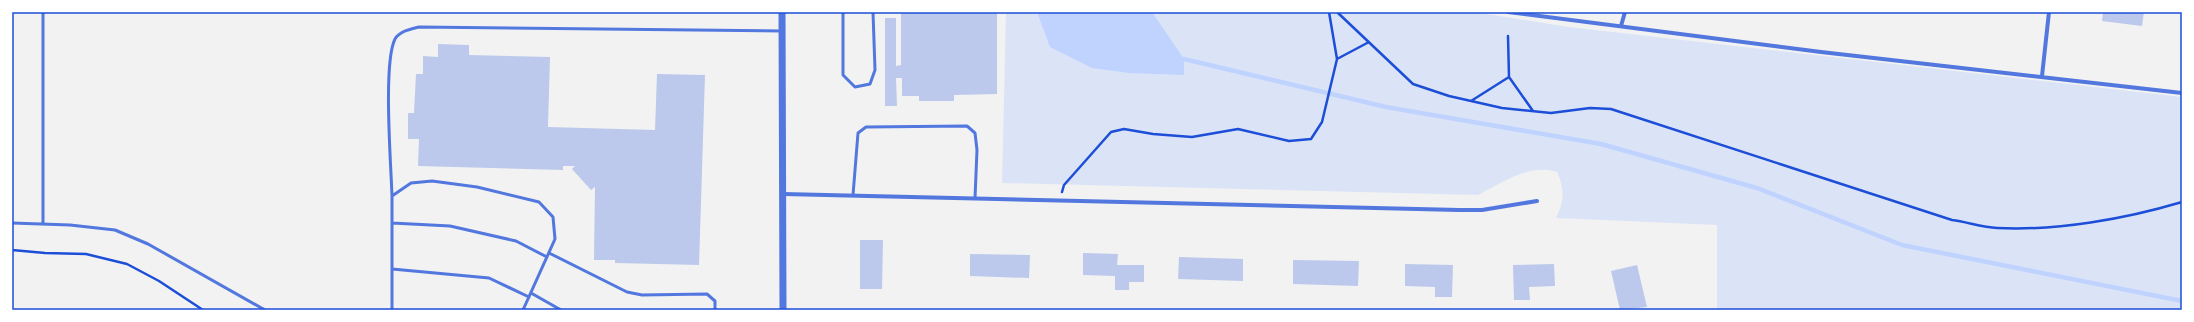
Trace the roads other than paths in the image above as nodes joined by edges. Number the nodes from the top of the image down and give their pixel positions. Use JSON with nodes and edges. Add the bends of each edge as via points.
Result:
{"nodes":[{"id":1,"x":43,"y":12,"type":"edge"},
{"id":2,"x":782,"y":12,"type":"edge"},
{"id":3,"x":842,"y":12,"type":"edge"},
{"id":4,"x":874,"y":12,"type":"edge"},
{"id":5,"x":1508,"y":12,"type":"edge"},
{"id":6,"x":1625,"y":12,"type":"edge"},
{"id":7,"x":2049,"y":12,"type":"edge"},
{"id":8,"x":1621,"y":26,"type":"junction"},
{"id":9,"x":782,"y":31,"type":"junction"},
{"id":10,"x":2042,"y":76,"type":"junction"},
{"id":11,"x":2182,"y":93,"type":"edge"},
{"id":12,"x":782,"y":194,"type":"junction"},
{"id":13,"x":853,"y":195,"type":"junction"},
{"id":14,"x":392,"y":196,"type":"junction"},
{"id":15,"x":975,"y":198,"type":"junction"},
{"id":16,"x":1537,"y":201,"type":"dead end"},
{"id":17,"x":12,"y":223,"type":"edge"},
{"id":18,"x":392,"y":223,"type":"junction"},
{"id":19,"x":43,"y":224,"type":"junction"},
{"id":20,"x":548,"y":255,"type":"junction"},
{"id":21,"x":392,"y":269,"type":"junction"},
{"id":22,"x":531,"y":293,"type":"junction"},
{"id":23,"x":529,"y":297,"type":"junction"},
{"id":24,"x":265,"y":310,"type":"edge"},
{"id":25,"x":392,"y":310,"type":"edge"},
{"id":26,"x":523,"y":310,"type":"edge"},
{"id":27,"x":560,"y":310,"type":"edge"},
{"id":28,"x":715,"y":310,"type":"edge"},
{"id":29,"x":783,"y":310,"type":"edge"}],
"edges":[{"from":1,"to":19,"type":"lane"},
{"from":2,"to":9,"type":"street"},
{"from":3,"to":4,"type":"lane","via":[[843,75],[855,87],[870,84],[875,70]]},
{"from":5,"to":8,"type":"street"},
{"from":6,"to":8,"type":"street"},
{"from":7,"to":10,"type":"street"},
{"from":8,"to":10,"type":"street","via":[[1821,52]]},
{"from":9,"to":12,"type":"street"},
{"from":9,"to":14,"type":"lane","via":[[419,27],[405,30],[396,38],[389,67]]},
{"from":10,"to":11,"type":"street"},
{"from":12,"to":13,"type":"street"},
{"from":12,"to":29,"type":"street"},
{"from":13,"to":15,"type":"street"},
{"from":13,"to":15,"type":"lane","via":[[858,133],[866,128],[967,126],[975,133],[978,150]]},
{"from":14,"to":18,"type":"lane"},
{"from":14,"to":20,"type":"lane","via":[[411,183],[432,181],[477,187],[539,202],[553,217],[555,239]]},
{"from":15,"to":16,"type":"street","via":[[1459,210],[1482,210]]},
{"from":17,"to":19,"type":"lane"},
{"from":18,"to":20,"type":"lane","via":[[450,226],[516,241]]},
{"from":18,"to":21,"type":"lane"},
{"from":19,"to":24,"type":"lane","via":[[115,230],[148,244]]},
{"from":20,"to":22,"type":"lane"},
{"from":20,"to":28,"type":"lane","via":[[627,292],[642,295],[707,294],[715,301]]},
{"from":21,"to":23,"type":"lane","via":[[489,278]]},
{"from":21,"to":25,"type":"lane"},
{"from":22,"to":23,"type":"lane"},
{"from":22,"to":27,"type":"lane"},
{"from":23,"to":26,"type":"lane"}]}
